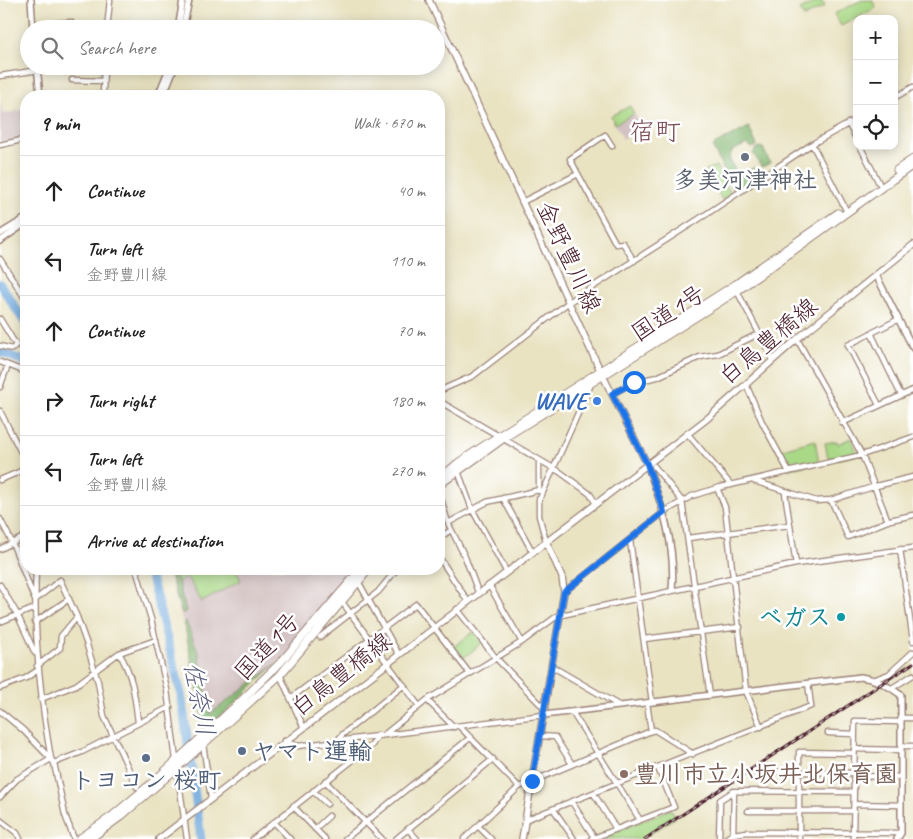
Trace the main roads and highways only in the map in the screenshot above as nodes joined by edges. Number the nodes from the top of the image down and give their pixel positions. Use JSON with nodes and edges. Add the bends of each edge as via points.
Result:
{"nodes":[{"id":1,"x":429,"y":0,"type":"edge"},
{"id":2,"x":438,"y":20,"type":"edge"},
{"id":3,"x":445,"y":35,"type":"edge"},
{"id":4,"x":913,"y":159,"type":"edge"},
{"id":5,"x":913,"y":165,"type":"edge"},
{"id":6,"x":913,"y":245,"type":"edge"},
{"id":7,"x":602,"y":373,"type":"junction"},
{"id":8,"x":502,"y":437,"type":"junction"},
{"id":9,"x":647,"y":464,"type":"junction"},
{"id":10,"x":445,"y":474,"type":"edge"},
{"id":11,"x":445,"y":480,"type":"edge"},
{"id":12,"x":546,"y":541,"type":"junction"},
{"id":13,"x":358,"y":575,"type":"edge"},
{"id":14,"x":361,"y":575,"type":"edge"},
{"id":15,"x":356,"y":579,"type":"junction"},
{"id":16,"x":202,"y":741,"type":"junction"},
{"id":17,"x":176,"y":764,"type":"junction"},
{"id":18,"x":79,"y":839,"type":"edge"},
{"id":19,"x":90,"y":839,"type":"edge"},
{"id":20,"x":158,"y":839,"type":"edge"},
{"id":21,"x":522,"y":839,"type":"edge"}],
"edges":[{"from":1,"to":2,"type":"main road","name":"金野豊川線"},
{"from":3,"to":7,"type":"main road","name":"金野豊川線"},
{"from":4,"to":7,"type":"highway","name":"国道1号","via":[[736,284]]},
{"from":5,"to":7,"type":"highway","name":"国道1号","via":[[737,291]]},
{"from":6,"to":9,"type":"main road","name":"白鳥豊橋線"},
{"from":7,"to":8,"type":"highway","name":"国道1号"},
{"from":7,"to":8,"type":"highway","name":"国道1号","via":[[591,384]]},
{"from":7,"to":9,"type":"main road","name":"金野豊川線"},
{"from":8,"to":10,"type":"highway","name":"国道1号"},
{"from":8,"to":11,"type":"highway","name":"国道1号"},
{"from":9,"to":12,"type":"main road"},
{"from":12,"to":20,"type":"main road","name":"白鳥豊橋線"},
{"from":12,"to":21,"type":"main road","via":[[562,577],[564,592]]},
{"from":13,"to":15,"type":"highway","name":"国道1号"},
{"from":14,"to":15,"type":"highway","name":"国道1号"},
{"from":15,"to":16,"type":"highway","name":"国道1号","via":[[281,662]]},
{"from":15,"to":16,"type":"highway","name":"国道1号","via":[[342,602],[280,675]]},
{"from":16,"to":17,"type":"highway","name":"国道1号"},
{"from":17,"to":18,"type":"highway","name":"国道1号"},
{"from":17,"to":19,"type":"highway","name":"国道1号","via":[[120,817]]}]}
